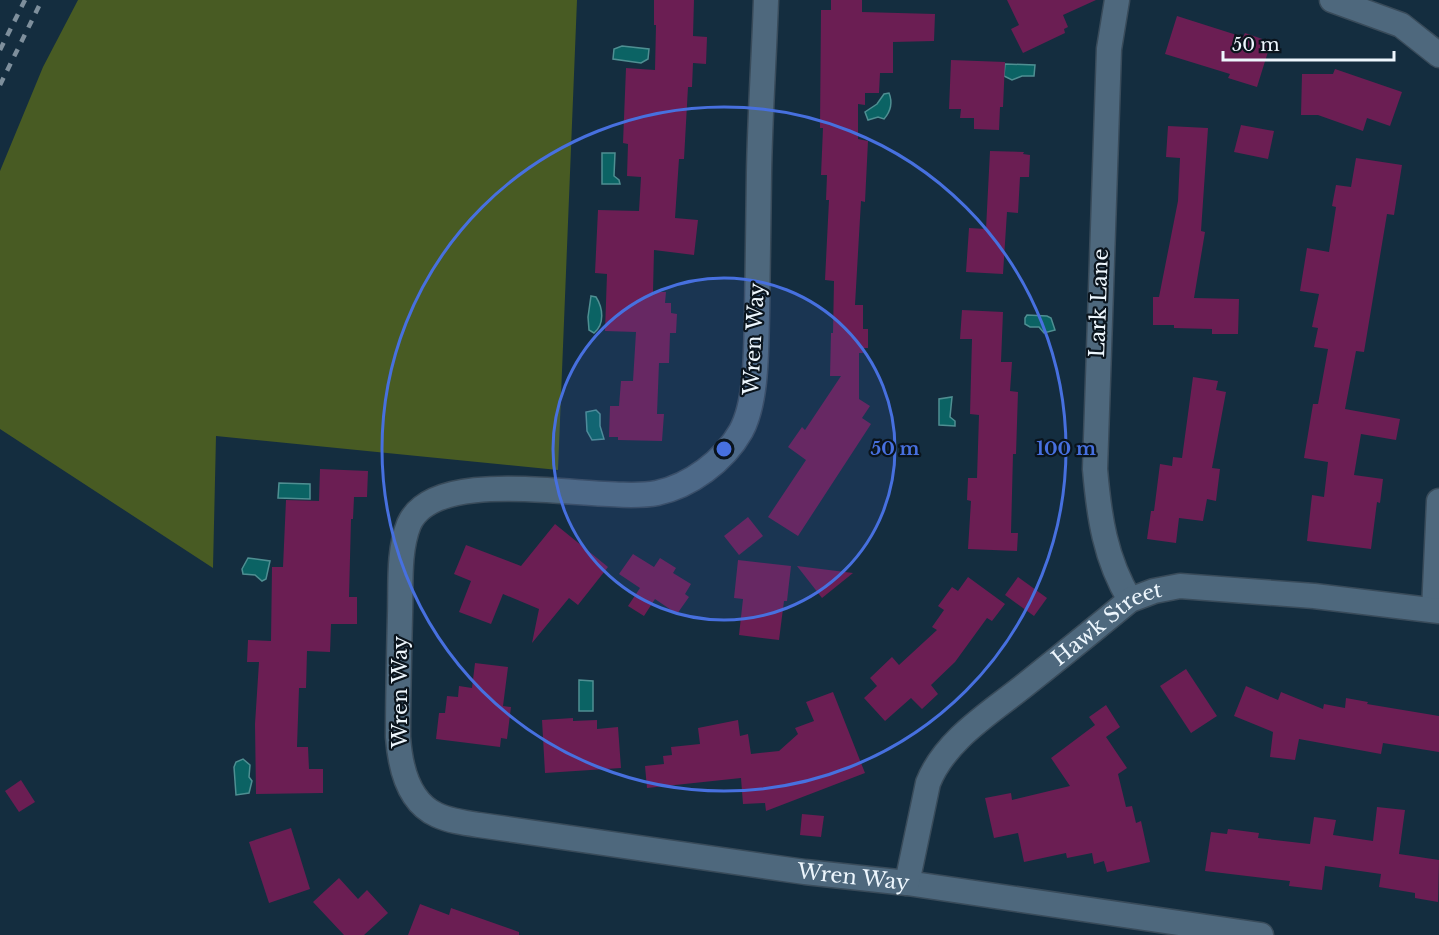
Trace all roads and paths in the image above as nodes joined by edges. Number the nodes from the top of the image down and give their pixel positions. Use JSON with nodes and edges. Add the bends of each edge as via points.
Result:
{"nodes":[{"id":1,"x":766,"y":0,"type":"edge"},
{"id":2,"x":1117,"y":0,"type":"edge"},
{"id":3,"x":1332,"y":0,"type":"edge"},
{"id":4,"x":1439,"y":55,"type":"edge"},
{"id":5,"x":1439,"y":501,"type":"edge"},
{"id":6,"x":1130,"y":600,"type":"junction"},
{"id":7,"x":1436,"y":611,"type":"edge"},
{"id":8,"x":907,"y":883,"type":"junction"},
{"id":9,"x":1261,"y":935,"type":"edge"}],
"edges":[{"from":1,"to":8,"type":"street","name":"Wren Way","via":[[755,361],[749,412],[741,432],[699,475],[680,487],[655,493],[513,488],[457,492],[419,509],[410,524],[401,571],[400,763],[417,797],[430,811],[447,819]]},
{"from":2,"to":6,"type":"street","name":"Lark Lane","via":[[1109,60],[1095,470],[1104,541]]},
{"from":3,"to":4,"type":"street","via":[[1401,25]]},
{"from":5,"to":7,"type":"street"},
{"from":6,"to":7,"type":"street","name":"Hawk Street","via":[[1180,586],[1314,596]]},
{"from":6,"to":8,"type":"street","name":"Hawk Street","via":[[987,715],[942,757],[928,783]]},
{"from":8,"to":9,"type":"street","name":"Wren Way"}]}
